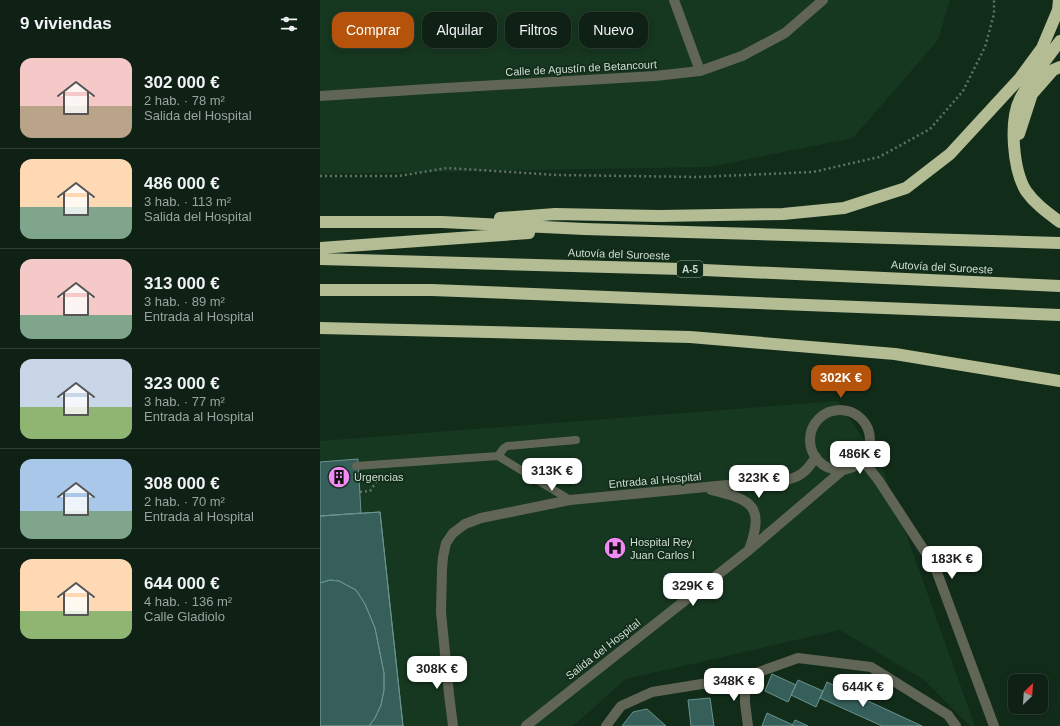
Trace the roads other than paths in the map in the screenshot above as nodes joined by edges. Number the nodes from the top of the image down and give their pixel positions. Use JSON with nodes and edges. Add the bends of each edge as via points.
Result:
{"nodes":[{"id":1,"x":674,"y":0,"type":"edge"},
{"id":2,"x":823,"y":0,"type":"edge"},
{"id":3,"x":1059,"y":0,"type":"edge"},
{"id":4,"x":1060,"y":41,"type":"edge"},
{"id":5,"x":1060,"y":67,"type":"edge"},
{"id":6,"x":700,"y":71,"type":"junction"},
{"id":7,"x":320,"y":96,"type":"edge"},
{"id":8,"x":1015,"y":146,"type":"junction"},
{"id":9,"x":320,"y":222,"type":"edge"},
{"id":10,"x":442,"y":222,"type":"junction"},
{"id":11,"x":1060,"y":222,"type":"edge"},
{"id":12,"x":584,"y":229,"type":"junction"},
{"id":13,"x":1060,"y":244,"type":"edge"},
{"id":14,"x":320,"y":248,"type":"edge"},
{"id":15,"x":320,"y":259,"type":"edge"},
{"id":16,"x":1060,"y":286,"type":"edge"},
{"id":17,"x":320,"y":290,"type":"edge"},
{"id":18,"x":1060,"y":315,"type":"edge"},
{"id":19,"x":320,"y":328,"type":"edge"},
{"id":20,"x":1060,"y":381,"type":"edge"},
{"id":21,"x":576,"y":440,"type":"dead end"},
{"id":22,"x":498,"y":456,"type":"junction"},
{"id":23,"x":816,"y":457,"type":"junction"},
{"id":24,"x":862,"y":459,"type":"junction"},
{"id":25,"x":356,"y":466,"type":"dead end"},
{"id":26,"x":844,"y":469,"type":"junction"},
{"id":27,"x":704,"y":488,"type":"junction"},
{"id":28,"x":570,"y":500,"type":"junction"},
{"id":29,"x":749,"y":550,"type":"junction"},
{"id":30,"x":745,"y":677,"type":"junction"},
{"id":31,"x":453,"y":726,"type":"edge"},
{"id":32,"x":526,"y":726,"type":"edge"},
{"id":33,"x":606,"y":726,"type":"edge"},
{"id":34,"x":748,"y":726,"type":"edge"},
{"id":35,"x":956,"y":726,"type":"edge"},
{"id":36,"x":994,"y":726,"type":"edge"}],
"edges":[{"from":1,"to":6,"type":"street"},
{"from":2,"to":6,"type":"street","name":"Calle de Agustín de Betancourt","via":[[785,33],[742,56]]},
{"from":3,"to":10,"type":"highway","via":[[1058,10],[1042,48],[1020,78],[950,154],[906,188],[844,208],[783,214],[555,214]]},
{"from":4,"to":8,"type":"highway","via":[[1019,100],[1014,124]]},
{"from":5,"to":8,"type":"highway","via":[[1053,70],[1032,94]]},
{"from":6,"to":7,"type":"street","name":"Calle de Agustín de Betancourt","via":[[655,76]]},
{"from":8,"to":11,"type":"highway","via":[[1017,168],[1026,190],[1042,209]]},
{"from":9,"to":10,"type":"highway"},
{"from":10,"to":12,"type":"highway"},
{"from":12,"to":13,"type":"highway"},
{"from":12,"to":14,"type":"highway"},
{"from":15,"to":16,"type":"highway","name":"Autovía del Suroeste","number":"A-5","via":[[682,269]]},
{"from":17,"to":18,"type":"highway","via":[[432,290]]},
{"from":19,"to":20,"type":"highway","via":[[690,337],[895,354]]},
{"from":21,"to":22,"type":"lane","via":[[507,446]]},
{"from":22,"to":25,"type":"lane"},
{"from":22,"to":28,"type":"lane"},
{"from":23,"to":24,"type":"street","via":[[810,442],[813,425],[825,414],[841,410],[852,412],[865,423],[870,439],[866,455]]},
{"from":23,"to":26,"type":"street","via":[[828,467]]},
{"from":23,"to":27,"type":"street","name":"Entrada al Hospital","via":[[797,478]]},
{"from":24,"to":26,"type":"street","via":[[854,466]]},
{"from":24,"to":36,"type":"street","via":[[935,567]]},
{"from":26,"to":29,"type":"street","name":"Salida del Hospital"},
{"from":27,"to":28,"type":"street","name":"Entrada al Hospital"},
{"from":27,"to":29,"type":"street","via":[[735,496],[747,502],[755,512],[756,526]]},
{"from":28,"to":31,"type":"street","name":"Entrada al Hospital","via":[[482,518],[465,524],[453,533],[446,543],[442,569],[441,612]]},
{"from":29,"to":32,"type":"street","name":"Salida del Hospital"},
{"from":30,"to":33,"type":"street","via":[[652,692],[620,706]]},
{"from":30,"to":34,"type":"street"},
{"from":30,"to":35,"type":"street","via":[[798,658],[871,667],[948,715]]}]}
